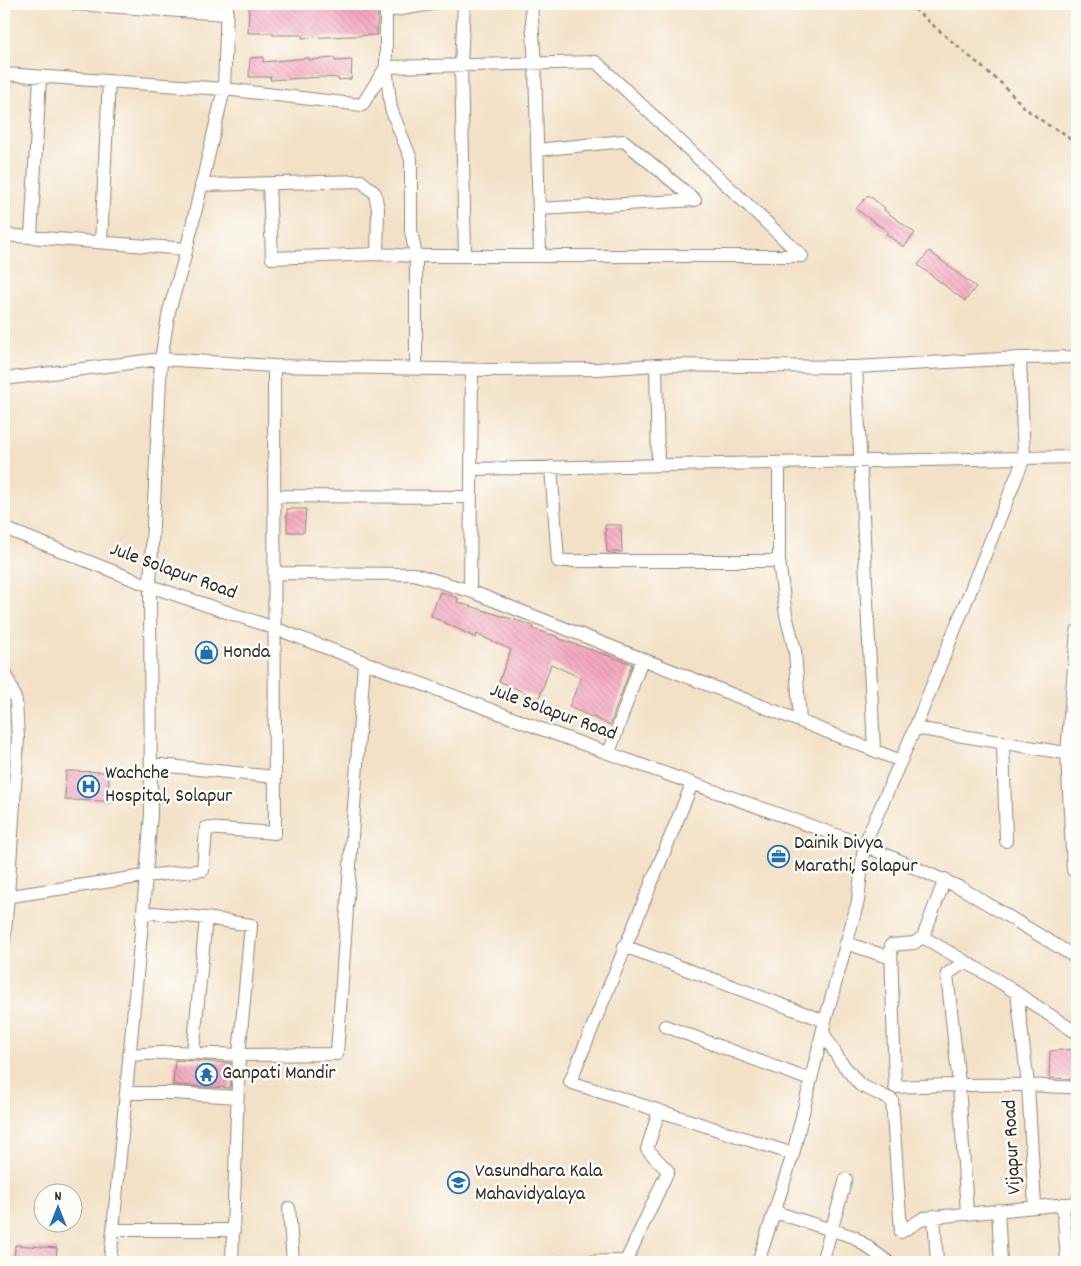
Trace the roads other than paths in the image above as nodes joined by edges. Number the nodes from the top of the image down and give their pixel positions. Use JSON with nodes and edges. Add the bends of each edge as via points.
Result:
{"nodes":[{"id":1,"x":75,"y":4,"type":"edge"},
{"id":2,"x":432,"y":4,"type":"edge"},
{"id":3,"x":464,"y":4,"type":"edge"},
{"id":4,"x":531,"y":4,"type":"edge"},
{"id":5,"x":148,"y":6,"type":"edge"},
{"id":6,"x":391,"y":7,"type":"edge"},
{"id":7,"x":226,"y":9,"type":"edge"},
{"id":8,"x":535,"y":64,"type":"junction"},
{"id":9,"x":462,"y":65,"type":"junction"},
{"id":10,"x":386,"y":67,"type":"junction"},
{"id":11,"x":4,"y":74,"type":"edge"},
{"id":12,"x":40,"y":77,"type":"junction"},
{"id":13,"x":109,"y":81,"type":"junction"},
{"id":14,"x":224,"y":89,"type":"junction"},
{"id":15,"x":537,"y":150,"type":"junction"},
{"id":16,"x":269,"y":184,"type":"junction"},
{"id":17,"x":201,"y":185,"type":"junction"},
{"id":18,"x":539,"y":209,"type":"junction"},
{"id":19,"x":4,"y":236,"type":"edge"},
{"id":20,"x":31,"y":238,"type":"junction"},
{"id":21,"x":101,"y":242,"type":"junction"},
{"id":22,"x":187,"y":248,"type":"junction"},
{"id":23,"x":377,"y":254,"type":"junction"},
{"id":24,"x":416,"y":256,"type":"junction"},
{"id":25,"x":465,"y":256,"type":"junction"},
{"id":26,"x":540,"y":256,"type":"junction"},
{"id":27,"x":1077,"y":357,"type":"edge"},
{"id":28,"x":1020,"y":358,"type":"junction"},
{"id":29,"x":161,"y":360,"type":"junction"},
{"id":30,"x":656,"y":365,"type":"junction"},
{"id":31,"x":274,"y":366,"type":"junction"},
{"id":32,"x":856,"y":367,"type":"junction"},
{"id":33,"x":416,"y":369,"type":"junction"},
{"id":34,"x":472,"y":370,"type":"junction"},
{"id":35,"x":4,"y":379,"type":"edge"},
{"id":36,"x":1077,"y":457,"type":"edge"},
{"id":37,"x":1024,"y":458,"type":"junction"},
{"id":38,"x":860,"y":461,"type":"junction"},
{"id":39,"x":779,"y":463,"type":"junction"},
{"id":40,"x":658,"y":465,"type":"junction"},
{"id":41,"x":551,"y":467,"type":"junction"},
{"id":42,"x":471,"y":469,"type":"junction"},
{"id":43,"x":275,"y":496,"type":"junction"},
{"id":44,"x":470,"y":497,"type":"junction"},
{"id":45,"x":4,"y":528,"type":"edge"},
{"id":46,"x":779,"y":561,"type":"junction"},
{"id":47,"x":274,"y":573,"type":"junction"},
{"id":48,"x":150,"y":586,"type":"junction"},
{"id":49,"x":470,"y":591,"type":"junction"},
{"id":50,"x":274,"y":628,"type":"junction"},
{"id":51,"x":1077,"y":631,"type":"edge"},
{"id":52,"x":642,"y":659,"type":"junction"},
{"id":53,"x":364,"y":662,"type":"junction"},
{"id":54,"x":4,"y":669,"type":"edge"},
{"id":55,"x":800,"y":721,"type":"junction"},
{"id":56,"x":915,"y":728,"type":"junction"},
{"id":57,"x":1003,"y":742,"type":"junction"},
{"id":58,"x":874,"y":750,"type":"junction"},
{"id":59,"x":609,"y":753,"type":"junction"},
{"id":60,"x":1072,"y":754,"type":"edge"},
{"id":61,"x":901,"y":761,"type":"junction"},
{"id":62,"x":151,"y":764,"type":"junction"},
{"id":63,"x":274,"y":777,"type":"junction"},
{"id":64,"x":692,"y":784,"type":"junction"},
{"id":65,"x":8,"y":833,"type":"edge"},
{"id":66,"x":1006,"y":841,"type":"dead end"},
{"id":67,"x":864,"y":845,"type":"junction"},
{"id":68,"x":1073,"y":870,"type":"dead end"},
{"id":69,"x":145,"y":876,"type":"junction"},
{"id":70,"x":945,"y":879,"type":"junction"},
{"id":71,"x":6,"y":896,"type":"edge"},
{"id":72,"x":144,"y":912,"type":"junction"},
{"id":73,"x":206,"y":918,"type":"junction"},
{"id":74,"x":923,"y":937,"type":"junction"},
{"id":75,"x":4,"y":942,"type":"edge"},
{"id":76,"x":846,"y":943,"type":"junction"},
{"id":77,"x":624,"y":946,"type":"junction"},
{"id":78,"x":891,"y":958,"type":"junction"},
{"id":79,"x":1077,"y":958,"type":"edge"},
{"id":80,"x":965,"y":962,"type":"junction"},
{"id":81,"x":1017,"y":993,"type":"junction"},
{"id":82,"x":665,"y":1026,"type":"dead end"},
{"id":83,"x":824,"y":1026,"type":"junction"},
{"id":84,"x":1077,"y":1033,"type":"edge"},
{"id":85,"x":193,"y":1053,"type":"junction"},
{"id":86,"x":129,"y":1055,"type":"junction"},
{"id":87,"x":239,"y":1055,"type":"junction"},
{"id":88,"x":810,"y":1080,"type":"junction"},
{"id":89,"x":959,"y":1084,"type":"junction"},
{"id":90,"x":1028,"y":1085,"type":"junction"},
{"id":91,"x":1077,"y":1087,"type":"edge"},
{"id":92,"x":126,"y":1093,"type":"junction"},
{"id":93,"x":237,"y":1097,"type":"junction"},
{"id":94,"x":659,"y":1111,"type":"junction"},
{"id":95,"x":793,"y":1154,"type":"junction"},
{"id":96,"x":846,"y":1179,"type":"dead end"},
{"id":97,"x":1077,"y":1203,"type":"edge"},
{"id":98,"x":1064,"y":1204,"type":"junction"},
{"id":99,"x":1035,"y":1206,"type":"junction"},
{"id":100,"x":289,"y":1208,"type":"dead end"},
{"id":101,"x":998,"y":1210,"type":"junction"},
{"id":102,"x":775,"y":1212,"type":"junction"},
{"id":103,"x":967,"y":1213,"type":"junction"},
{"id":104,"x":934,"y":1216,"type":"junction"},
{"id":105,"x":113,"y":1230,"type":"junction"},
{"id":106,"x":234,"y":1230,"type":"junction"},
{"id":107,"x":831,"y":1230,"type":"junction"},
{"id":108,"x":110,"y":1262,"type":"edge"},
{"id":109,"x":232,"y":1262,"type":"edge"},
{"id":110,"x":293,"y":1262,"type":"edge"},
{"id":111,"x":563,"y":1262,"type":"edge"},
{"id":112,"x":758,"y":1262,"type":"edge"},
{"id":113,"x":822,"y":1262,"type":"edge"},
{"id":114,"x":888,"y":1262,"type":"edge"},
{"id":115,"x":937,"y":1262,"type":"edge"},
{"id":116,"x":1001,"y":1262,"type":"edge"},
{"id":117,"x":1067,"y":1262,"type":"edge"}],
"edges":[{"from":1,"to":5,"type":"street"},
{"from":2,"to":6,"type":"street"},
{"from":3,"to":9,"type":"street"},
{"from":4,"to":8,"type":"street"},
{"from":5,"to":7,"type":"street"},
{"from":6,"to":10,"type":"street","via":[[386,12]]},
{"from":7,"to":14,"type":"street"},
{"from":8,"to":9,"type":"street"},
{"from":8,"to":15,"type":"street"},
{"from":8,"to":26,"type":"street","via":[[596,62],[802,256]]},
{"from":9,"to":10,"type":"street"},
{"from":9,"to":25,"type":"street"},
{"from":10,"to":14,"type":"street","via":[[362,105]]},
{"from":10,"to":24,"type":"street","via":[[391,108],[411,159],[411,231]]},
{"from":11,"to":12,"type":"street"},
{"from":12,"to":13,"type":"street"},
{"from":12,"to":20,"type":"street"},
{"from":13,"to":14,"type":"street"},
{"from":13,"to":21,"type":"street"},
{"from":14,"to":17,"type":"street"},
{"from":15,"to":18,"type":"street"},
{"from":15,"to":18,"type":"street","via":[[624,141],[695,200]]},
{"from":16,"to":17,"type":"street"},
{"from":16,"to":23,"type":"street","via":[[361,181],[375,193]]},
{"from":16,"to":23,"type":"street","via":[[272,258]]},
{"from":17,"to":22,"type":"street"},
{"from":18,"to":26,"type":"street"},
{"from":19,"to":20,"type":"street"},
{"from":20,"to":21,"type":"street"},
{"from":21,"to":22,"type":"street"},
{"from":22,"to":29,"type":"street","via":[[169,311]]},
{"from":23,"to":24,"type":"street"},
{"from":24,"to":25,"type":"street"},
{"from":24,"to":33,"type":"street"},
{"from":25,"to":26,"type":"street"},
{"from":27,"to":28,"type":"street"},
{"from":28,"to":32,"type":"street"},
{"from":28,"to":37,"type":"street"},
{"from":29,"to":31,"type":"street"},
{"from":29,"to":35,"type":"street"},
{"from":29,"to":48,"type":"street"},
{"from":30,"to":32,"type":"street"},
{"from":30,"to":34,"type":"street"},
{"from":30,"to":40,"type":"street"},
{"from":31,"to":33,"type":"street"},
{"from":31,"to":43,"type":"street"},
{"from":32,"to":38,"type":"street"},
{"from":33,"to":34,"type":"street"},
{"from":34,"to":42,"type":"street"},
{"from":36,"to":37,"type":"street"},
{"from":37,"to":38,"type":"street"},
{"from":37,"to":56,"type":"street"},
{"from":38,"to":39,"type":"street"},
{"from":38,"to":58,"type":"street"},
{"from":39,"to":40,"type":"street"},
{"from":39,"to":46,"type":"street"},
{"from":40,"to":41,"type":"street"},
{"from":41,"to":42,"type":"street"},
{"from":41,"to":46,"type":"street","via":[[558,561]]},
{"from":42,"to":44,"type":"street"},
{"from":43,"to":44,"type":"street"},
{"from":43,"to":47,"type":"street"},
{"from":44,"to":49,"type":"street"},
{"from":45,"to":48,"type":"street","name":"Jule Solapur Road"},
{"from":46,"to":55,"type":"street","via":[[786,615],[795,651]]},
{"from":47,"to":49,"type":"street","via":[[414,574]]},
{"from":47,"to":50,"type":"street"},
{"from":48,"to":50,"type":"street","name":"Jule Solapur Road"},
{"from":48,"to":62,"type":"street"},
{"from":49,"to":52,"type":"street"},
{"from":50,"to":53,"type":"street","name":"Jule Solapur Road"},
{"from":50,"to":63,"type":"street"},
{"from":51,"to":60,"type":"street"},
{"from":52,"to":55,"type":"street"},
{"from":52,"to":59,"type":"street"},
{"from":53,"to":59,"type":"street","name":"Jule Solapur Road"},
{"from":53,"to":87,"type":"street","via":[[337,1054]]},
{"from":54,"to":65,"type":"street","via":[[16,701],[18,739]]},
{"from":55,"to":58,"type":"street"},
{"from":56,"to":57,"type":"street"},
{"from":56,"to":61,"type":"street"},
{"from":57,"to":60,"type":"street"},
{"from":57,"to":66,"type":"street"},
{"from":58,"to":61,"type":"street"},
{"from":59,"to":64,"type":"street","name":"Jule Solapur Road"},
{"from":60,"to":68,"type":"street"},
{"from":61,"to":67,"type":"street"},
{"from":62,"to":63,"type":"street"},
{"from":62,"to":69,"type":"street","via":[[151,814]]},
{"from":63,"to":69,"type":"street","via":[[275,833],[206,828],[203,870]]},
{"from":64,"to":67,"type":"street","name":"Jule Solapur Road"},
{"from":64,"to":77,"type":"street"},
{"from":65,"to":71,"type":"street"},
{"from":67,"to":70,"type":"street","name":"Jule Solapur Road"},
{"from":67,"to":76,"type":"street","via":[[858,901]]},
{"from":69,"to":71,"type":"street"},
{"from":69,"to":72,"type":"street"},
{"from":70,"to":74,"type":"street"},
{"from":70,"to":79,"type":"street","name":"Jule Solapur Road"},
{"from":71,"to":75,"type":"street"},
{"from":72,"to":73,"type":"street"},
{"from":72,"to":86,"type":"street"},
{"from":73,"to":85,"type":"street"},
{"from":73,"to":87,"type":"street","via":[[251,925]]},
{"from":74,"to":78,"type":"street","via":[[914,943],[891,945]]},
{"from":74,"to":80,"type":"street"},
{"from":76,"to":78,"type":"street"},
{"from":76,"to":83,"type":"street"},
{"from":77,"to":83,"type":"street"},
{"from":77,"to":94,"type":"street","via":[[570,1082]]},
{"from":78,"to":89,"type":"street","via":[[895,1087]]},
{"from":80,"to":81,"type":"street"},
{"from":80,"to":89,"type":"street","via":[[947,974]]},
{"from":81,"to":84,"type":"street"},
{"from":81,"to":90,"type":"street","name":"Vijapur Road"},
{"from":82,"to":88,"type":"street"},
{"from":83,"to":88,"type":"street"},
{"from":83,"to":104,"type":"street","via":[[840,1061],[860,1085],[892,1100],[902,1232],[924,1218]]},
{"from":85,"to":86,"type":"street"},
{"from":85,"to":87,"type":"street"},
{"from":86,"to":92,"type":"street"},
{"from":87,"to":93,"type":"street"},
{"from":88,"to":95,"type":"street"},
{"from":89,"to":90,"type":"street"},
{"from":89,"to":103,"type":"street"},
{"from":90,"to":91,"type":"street"},
{"from":90,"to":99,"type":"street","name":"Vijapur Road"},
{"from":92,"to":93,"type":"street"},
{"from":92,"to":105,"type":"street"},
{"from":93,"to":106,"type":"street"},
{"from":94,"to":95,"type":"street"},
{"from":94,"to":111,"type":"street","via":[[647,1149],[668,1171],[626,1261]]},
{"from":95,"to":102,"type":"street"},
{"from":96,"to":107,"type":"street"},
{"from":97,"to":98,"type":"street"},
{"from":98,"to":99,"type":"street"},
{"from":98,"to":117,"type":"street"},
{"from":99,"to":101,"type":"street"},
{"from":100,"to":110,"type":"street"},
{"from":101,"to":103,"type":"street"},
{"from":101,"to":116,"type":"street"},
{"from":102,"to":107,"type":"street"},
{"from":102,"to":112,"type":"street"},
{"from":103,"to":104,"type":"street"},
{"from":104,"to":115,"type":"street"},
{"from":105,"to":106,"type":"street"},
{"from":105,"to":108,"type":"street"},
{"from":106,"to":109,"type":"street"},
{"from":107,"to":113,"type":"street"},
{"from":107,"to":114,"type":"street","via":[[854,1237]]}]}
